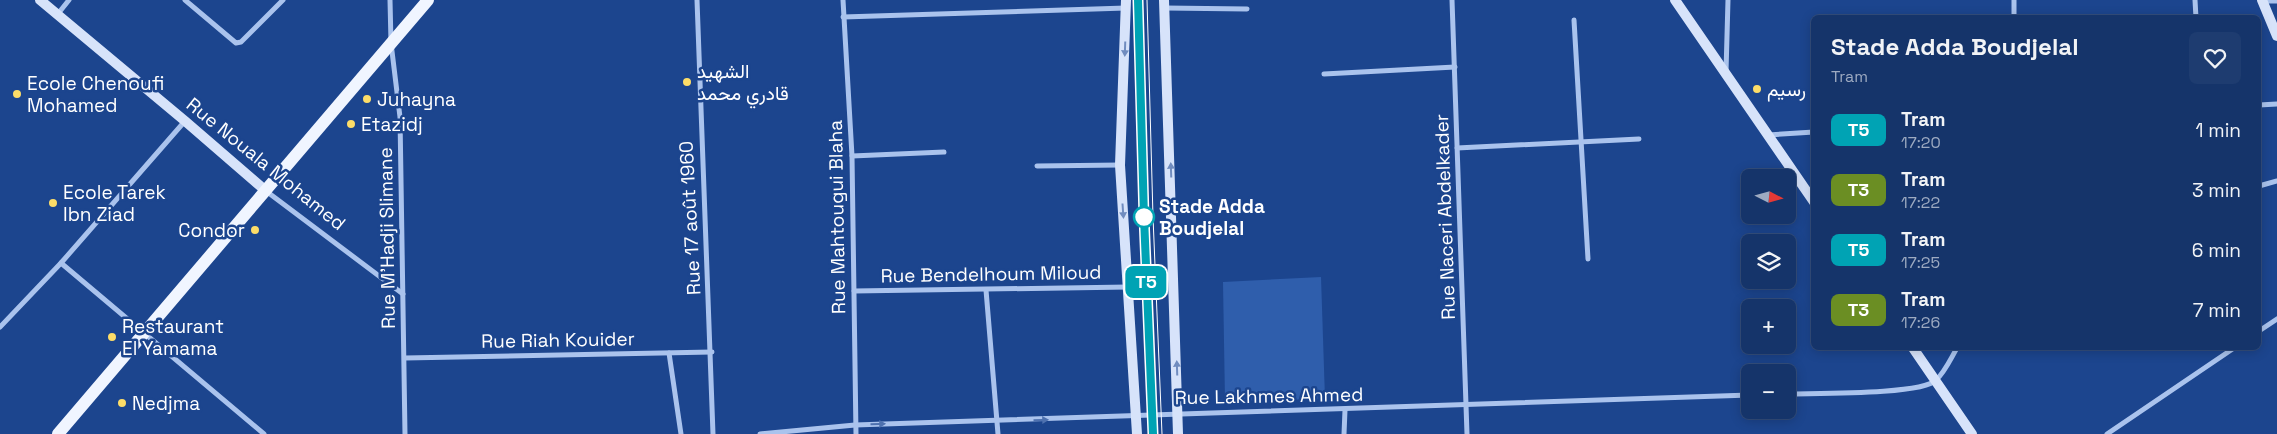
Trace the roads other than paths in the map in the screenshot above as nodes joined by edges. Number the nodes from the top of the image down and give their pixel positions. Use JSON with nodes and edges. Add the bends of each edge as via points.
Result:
{"nodes":[{"id":1,"x":40,"y":0,"type":"edge"},
{"id":2,"x":70,"y":0,"type":"edge"},
{"id":3,"x":185,"y":0,"type":"edge"},
{"id":4,"x":282,"y":0,"type":"edge"},
{"id":5,"x":390,"y":0,"type":"edge"},
{"id":6,"x":428,"y":0,"type":"edge"},
{"id":7,"x":697,"y":0,"type":"edge"},
{"id":8,"x":843,"y":0,"type":"edge"},
{"id":9,"x":1452,"y":0,"type":"edge"},
{"id":10,"x":1675,"y":0,"type":"edge"},
{"id":11,"x":1728,"y":0,"type":"edge"},
{"id":12,"x":2014,"y":0,"type":"edge"},
{"id":13,"x":2195,"y":0,"type":"edge"},
{"id":14,"x":2262,"y":0,"type":"edge"},
{"id":15,"x":2277,"y":1,"type":"edge"},
{"id":16,"x":1126,"y":4,"type":"edge"},
{"id":17,"x":1164,"y":4,"type":"edge"},
{"id":18,"x":1247,"y":9,"type":"dead end"},
{"id":19,"x":57,"y":15,"type":"junction"},
{"id":20,"x":2014,"y":15,"type":"edge"},
{"id":21,"x":2196,"y":15,"type":"edge"},
{"id":22,"x":843,"y":17,"type":"junction"},
{"id":23,"x":1574,"y":20,"type":"dead end"},
{"id":24,"x":2277,"y":36,"type":"edge"},
{"id":25,"x":391,"y":43,"type":"junction"},
{"id":26,"x":1455,"y":67,"type":"junction"},
{"id":27,"x":1324,"y":74,"type":"dead end"},
{"id":28,"x":1726,"y":76,"type":"junction"},
{"id":29,"x":2277,"y":104,"type":"edge"},
{"id":30,"x":2261,"y":105,"type":"edge"},
{"id":31,"x":185,"y":121,"type":"junction"},
{"id":32,"x":1811,"y":132,"type":"edge"},
{"id":33,"x":1768,"y":135,"type":"junction"},
{"id":34,"x":1638,"y":139,"type":"dead end"},
{"id":35,"x":1582,"y":143,"type":"junction"},
{"id":36,"x":1457,"y":148,"type":"junction"},
{"id":37,"x":944,"y":152,"type":"dead end"},
{"id":38,"x":852,"y":156,"type":"junction"},
{"id":39,"x":1120,"y":165,"type":"junction"},
{"id":40,"x":1037,"y":166,"type":"dead end"},
{"id":41,"x":2277,"y":181,"type":"edge"},
{"id":42,"x":2261,"y":185,"type":"edge"},
{"id":43,"x":266,"y":191,"type":"junction"},
{"id":44,"x":1811,"y":198,"type":"edge"},
{"id":45,"x":1588,"y":259,"type":"dead end"},
{"id":46,"x":61,"y":263,"type":"junction"},
{"id":47,"x":1128,"y":287,"type":"junction"},
{"id":48,"x":986,"y":290,"type":"junction"},
{"id":49,"x":854,"y":291,"type":"junction"},
{"id":50,"x":403,"y":294,"type":"junction"},
{"id":51,"x":2277,"y":318,"type":"edge"},
{"id":52,"x":0,"y":327,"type":"edge"},
{"id":53,"x":2261,"y":330,"type":"edge"},
{"id":54,"x":143,"y":333,"type":"junction"},
{"id":55,"x":1914,"y":350,"type":"edge"},
{"id":56,"x":1956,"y":350,"type":"edge"},
{"id":57,"x":2231,"y":350,"type":"edge"},
{"id":58,"x":712,"y":352,"type":"junction"},
{"id":59,"x":670,"y":353,"type":"junction"},
{"id":60,"x":405,"y":358,"type":"junction"},
{"id":61,"x":1936,"y":381,"type":"junction"},
{"id":62,"x":1796,"y":394,"type":"edge"},
{"id":63,"x":1741,"y":395,"type":"edge"},
{"id":64,"x":1466,"y":404,"type":"junction"},
{"id":65,"x":1345,"y":410,"type":"junction"},
{"id":66,"x":1178,"y":414,"type":"junction"},
{"id":67,"x":1137,"y":417,"type":"junction"},
{"id":68,"x":997,"y":422,"type":"junction"},
{"id":69,"x":855,"y":425,"type":"junction"},
{"id":70,"x":58,"y":434,"type":"edge"},
{"id":71,"x":264,"y":434,"type":"edge"},
{"id":72,"x":405,"y":434,"type":"edge"},
{"id":73,"x":681,"y":434,"type":"edge"},
{"id":74,"x":714,"y":434,"type":"edge"},
{"id":75,"x":760,"y":434,"type":"edge"},
{"id":76,"x":856,"y":434,"type":"edge"},
{"id":77,"x":998,"y":434,"type":"edge"},
{"id":78,"x":1137,"y":434,"type":"edge"},
{"id":79,"x":1178,"y":434,"type":"edge"},
{"id":80,"x":1344,"y":434,"type":"edge"},
{"id":81,"x":1467,"y":434,"type":"edge"},
{"id":82,"x":1972,"y":434,"type":"edge"},
{"id":83,"x":2107,"y":434,"type":"edge"}],
"edges":[{"from":1,"to":19,"type":"main road","name":"Rue Nouala Mohamed"},
{"from":2,"to":19,"type":"street"},
{"from":3,"to":4,"type":"street","via":[[236,43],[241,42]]},
{"from":5,"to":25,"type":"street","name":"Rue M'Hadji Slimane"},
{"from":6,"to":25,"type":"main road"},
{"from":7,"to":58,"type":"street","name":"Rue 17 août 1960"},
{"from":8,"to":22,"type":"street","name":"Rue Mahtougui Blaha"},
{"from":9,"to":26,"type":"street","name":"Rue Naceri Abdelkader"},
{"from":10,"to":28,"type":"main road"},
{"from":11,"to":28,"type":"street"},
{"from":12,"to":20,"type":"street"},
{"from":13,"to":21,"type":"street"},
{"from":14,"to":15,"type":"street"},
{"from":14,"to":24,"type":"main road"},
{"from":16,"to":22,"type":"street"},
{"from":16,"to":39,"type":"main road","one_way":true},
{"from":17,"to":18,"type":"street"},
{"from":66,"to":17,"type":"main road","one_way":true},
{"from":19,"to":31,"type":"main road","name":"Rue Nouala Mohamed"},
{"from":22,"to":38,"type":"street","name":"Rue Mahtougui Blaha"},
{"from":23,"to":35,"type":"street"},
{"from":25,"to":43,"type":"main road"},
{"from":25,"to":50,"type":"street","name":"Rue M'Hadji Slimane","via":[[400,117]]},
{"from":26,"to":27,"type":"street"},
{"from":26,"to":36,"type":"street","name":"Rue Naceri Abdelkader"},
{"from":28,"to":33,"type":"main road"},
{"from":29,"to":30,"type":"street"},
{"from":31,"to":43,"type":"main road","name":"Rue Nouala Mohamed"},
{"from":31,"to":46,"type":"street"},
{"from":32,"to":33,"type":"street"},
{"from":33,"to":44,"type":"main road"},
{"from":34,"to":35,"type":"street"},
{"from":35,"to":36,"type":"street"},
{"from":35,"to":45,"type":"street"},
{"from":36,"to":64,"type":"street","name":"Rue Naceri Abdelkader"},
{"from":37,"to":38,"type":"street"},
{"from":38,"to":49,"type":"street","name":"Rue Mahtougui Blaha"},
{"from":39,"to":40,"type":"street"},
{"from":39,"to":47,"type":"main road","one_way":true},
{"from":41,"to":42,"type":"street"},
{"from":43,"to":50,"type":"street","name":"Rue Nouala Mohamed"},
{"from":43,"to":54,"type":"main road"},
{"from":46,"to":52,"type":"street"},
{"from":46,"to":54,"type":"street"},
{"from":47,"to":48,"type":"street","name":"Rue Bendelhoum Miloud"},
{"from":47,"to":67,"type":"main road"},
{"from":48,"to":49,"type":"street","name":"Rue Bendelhoum Miloud"},
{"from":48,"to":68,"type":"street"},
{"from":49,"to":69,"type":"street","name":"Rue Mahtougui Blaha"},
{"from":50,"to":60,"type":"street","name":"Rue M'Hadji Slimane"},
{"from":51,"to":53,"type":"street"},
{"from":54,"to":70,"type":"main road"},
{"from":54,"to":71,"type":"street"},
{"from":55,"to":61,"type":"main road"},
{"from":56,"to":61,"type":"street"},
{"from":57,"to":83,"type":"street"},
{"from":58,"to":59,"type":"street","name":"Rue Riah Kouider"},
{"from":58,"to":74,"type":"street","name":"Rue 17 août 1960"},
{"from":59,"to":60,"type":"street","name":"Rue Riah Kouider"},
{"from":59,"to":73,"type":"street"},
{"from":60,"to":72,"type":"street","name":"Rue M'Hadji Slimane"},
{"from":61,"to":62,"type":"street","via":[[1905,389]]},
{"from":61,"to":82,"type":"main road"},
{"from":63,"to":64,"type":"street","name":"Rue Lakhmes Ahmed"},
{"from":64,"to":65,"type":"street","name":"Rue Lakhmes Ahmed"},
{"from":64,"to":81,"type":"street","name":"Rue Naceri Abdelkader"},
{"from":65,"to":66,"type":"street","name":"Rue Lakhmes Ahmed"},
{"from":65,"to":80,"type":"street"},
{"from":66,"to":67,"type":"street","name":"Rue Lakhmes Ahmed"},
{"from":66,"to":79,"type":"main road"},
{"from":68,"to":67,"type":"street","name":"Rue Lakhmes Ahmed","one_way":true},
{"from":67,"to":78,"type":"main road"},
{"from":69,"to":68,"type":"street","name":"Rue Lakhmes Ahmed","one_way":true},
{"from":68,"to":77,"type":"street"},
{"from":69,"to":75,"type":"street","name":"Rue Lakhmes Ahmed"},
{"from":69,"to":76,"type":"street","name":"Rue Mahtougui Blaha"}]}
